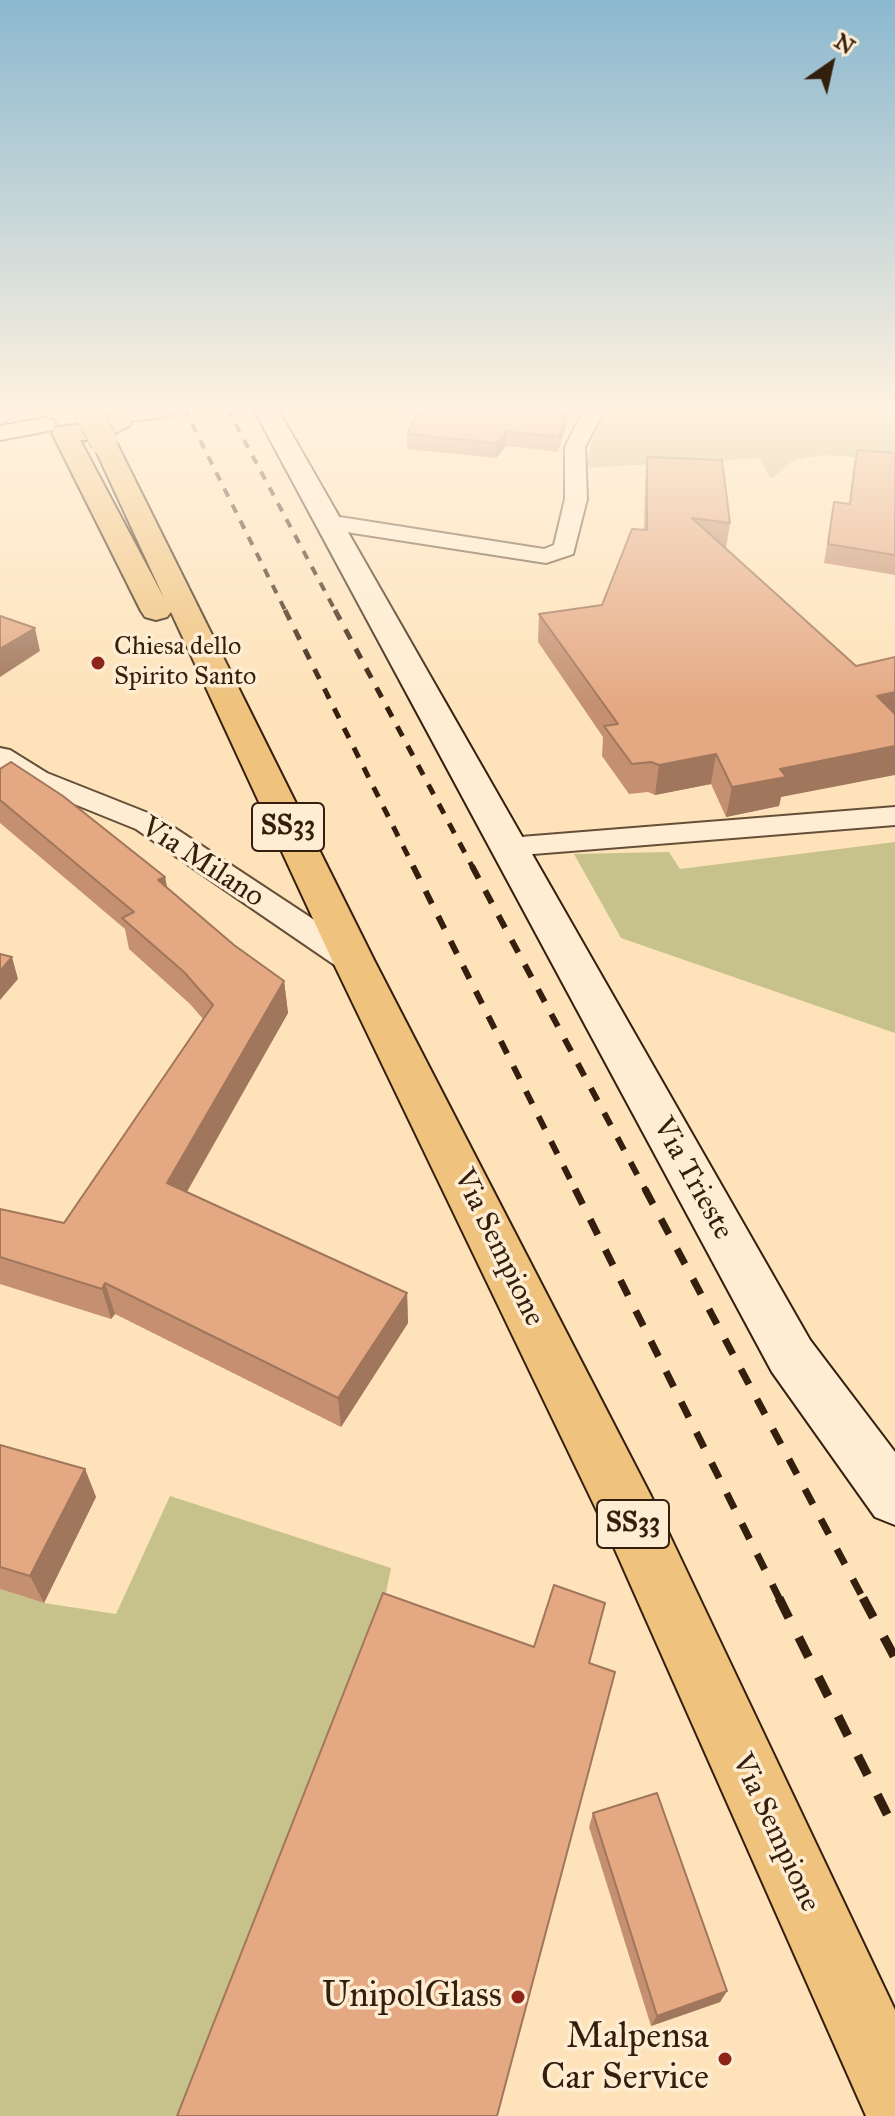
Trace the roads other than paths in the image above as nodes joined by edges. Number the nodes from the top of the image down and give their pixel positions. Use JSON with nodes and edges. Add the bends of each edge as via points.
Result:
{"nodes":[{"id":1,"x":100,"y":507,"type":"edge"},
{"id":2,"x":148,"y":507,"type":"edge"},
{"id":3,"x":319,"y":507,"type":"edge"},
{"id":4,"x":574,"y":507,"type":"edge"},
{"id":5,"x":327,"y":522,"type":"junction"},
{"id":6,"x":212,"y":599,"type":"dead end"},
{"id":7,"x":203,"y":649,"type":"junction"},
{"id":8,"x":223,"y":691,"type":"junction"},
{"id":9,"x":0,"y":756,"type":"edge"},
{"id":10,"x":895,"y":816,"type":"edge"},
{"id":11,"x":508,"y":847,"type":"junction"},
{"id":12,"x":354,"y":962,"type":"junction"},
{"id":13,"x":895,"y":1498,"type":"edge"},
{"id":14,"x":895,"y":2094,"type":"edge"}],
"edges":[{"from":1,"to":7,"type":"main road","via":[[171,634]]},
{"from":2,"to":7,"type":"main road","name":"Via Sempione","number":"SS33"},
{"from":3,"to":5,"type":"street","name":"Via Trieste"},
{"from":4,"to":5,"type":"street","via":[[565,549],[546,556]]},
{"from":5,"to":11,"type":"street","name":"Via Trieste"},
{"from":6,"to":8,"type":"main road","via":[[235,668]]},
{"from":7,"to":8,"type":"main road","name":"Via Sempione","number":"SS33"},
{"from":8,"to":12,"type":"main road","name":"Via Sempione","number":"SS33"},
{"from":9,"to":12,"type":"street","name":"Via Milano","via":[[37,779],[147,823]]},
{"from":10,"to":11,"type":"street"},
{"from":11,"to":13,"type":"street","name":"Via Trieste","via":[[791,1356]]},
{"from":12,"to":14,"type":"main road","name":"Via Sempione","number":"SS33","via":[[630,1516]]}]}
